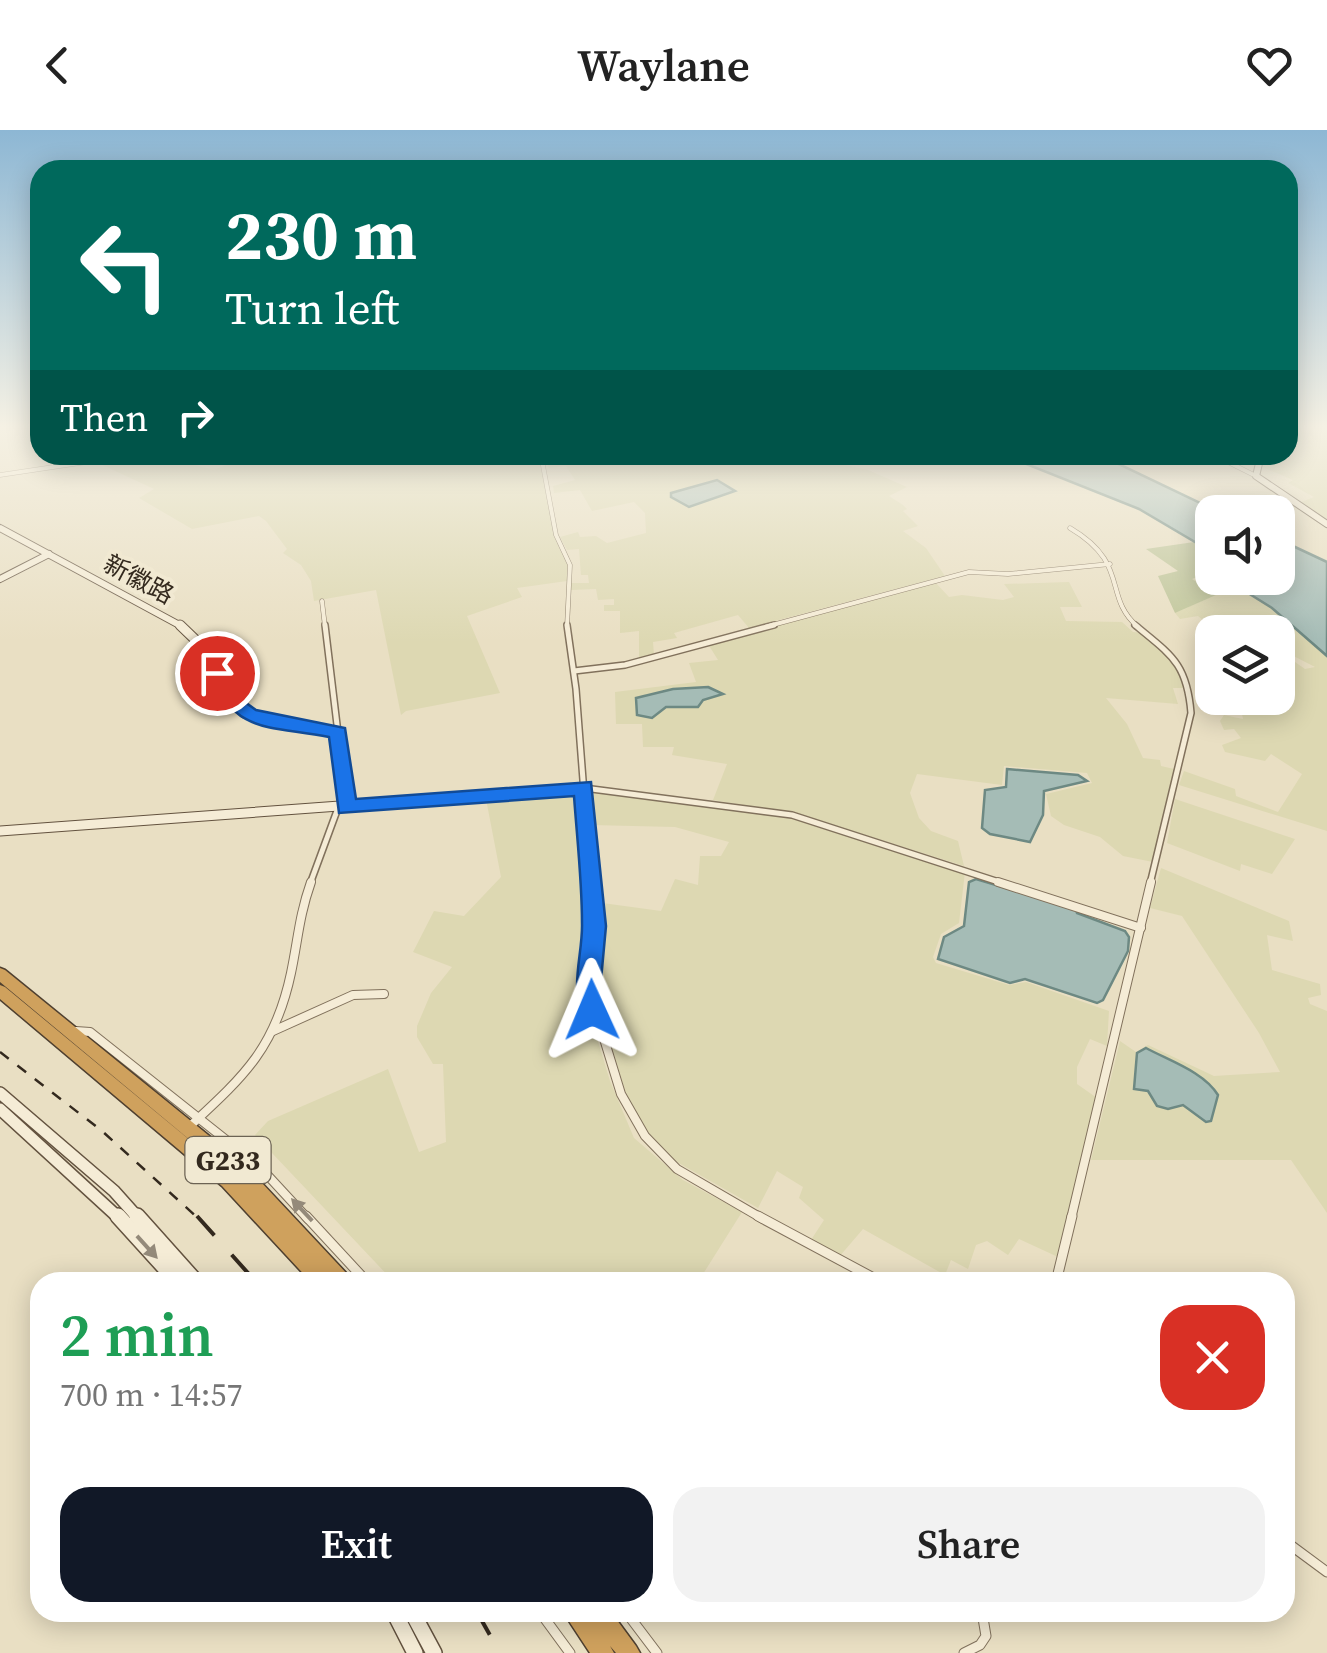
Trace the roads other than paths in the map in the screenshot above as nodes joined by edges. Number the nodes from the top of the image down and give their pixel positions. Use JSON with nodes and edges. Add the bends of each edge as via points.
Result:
{"nodes":[{"id":1,"x":551,"y":500,"type":"edge"},
{"id":2,"x":1292,"y":500,"type":"edge"},
{"id":3,"x":1327,"y":524,"type":"edge"},
{"id":4,"x":0,"y":528,"type":"edge"},
{"id":5,"x":1070,"y":528,"type":"dead end"},
{"id":6,"x":49,"y":554,"type":"junction"},
{"id":7,"x":1110,"y":564,"type":"junction"},
{"id":8,"x":0,"y":579,"type":"edge"},
{"id":9,"x":322,"y":601,"type":"dead end"},
{"id":10,"x":574,"y":671,"type":"junction"},
{"id":11,"x":338,"y":733,"type":"junction"},
{"id":12,"x":584,"y":788,"type":"junction"},
{"id":13,"x":342,"y":808,"type":"junction"},
{"id":14,"x":0,"y":831,"type":"edge"},
{"id":15,"x":1141,"y":928,"type":"junction"},
{"id":16,"x":0,"y":974,"type":"edge"},
{"id":17,"x":0,"y":991,"type":"edge"},
{"id":18,"x":384,"y":994,"type":"dead end"},
{"id":19,"x":69,"y":1031,"type":"junction"},
{"id":20,"x":272,"y":1032,"type":"junction"},
{"id":21,"x":92,"y":1058,"type":"junction"},
{"id":22,"x":0,"y":1093,"type":"edge"},
{"id":23,"x":0,"y":1109,"type":"edge"},
{"id":24,"x":195,"y":1122,"type":"junction"},
{"id":25,"x":169,"y":1272,"type":"edge"},
{"id":26,"x":187,"y":1272,"type":"edge"},
{"id":27,"x":313,"y":1272,"type":"edge"},
{"id":28,"x":334,"y":1272,"type":"edge"},
{"id":29,"x":358,"y":1272,"type":"edge"},
{"id":30,"x":860,"y":1272,"type":"edge"},
{"id":31,"x":1058,"y":1272,"type":"edge"},
{"id":32,"x":1295,"y":1548,"type":"edge"},
{"id":33,"x":1327,"y":1572,"type":"edge"},
{"id":34,"x":399,"y":1622,"type":"edge"},
{"id":35,"x":417,"y":1622,"type":"edge"},
{"id":36,"x":547,"y":1622,"type":"edge"},
{"id":37,"x":581,"y":1622,"type":"edge"},
{"id":38,"x":606,"y":1622,"type":"edge"},
{"id":39,"x":634,"y":1622,"type":"edge"},
{"id":40,"x":984,"y":1622,"type":"edge"},
{"id":41,"x":414,"y":1653,"type":"edge"},
{"id":42,"x":434,"y":1653,"type":"edge"},
{"id":43,"x":570,"y":1653,"type":"edge"},
{"id":44,"x":604,"y":1653,"type":"edge"},
{"id":45,"x":629,"y":1653,"type":"edge"},
{"id":46,"x":657,"y":1653,"type":"edge"},
{"id":47,"x":964,"y":1653,"type":"edge"}],
"edges":[{"from":1,"to":10,"type":"street","via":[[570,565],[566,618]]},
{"from":2,"to":3,"type":"street"},
{"from":4,"to":6,"type":"street","name":"新徽路"},
{"from":5,"to":7,"type":"street","via":[[1097,544]]},
{"from":6,"to":8,"type":"street"},
{"from":6,"to":11,"type":"street","name":"新徽路","via":[[181,625],[206,650],[230,700],[244,713]]},
{"from":7,"to":10,"type":"street","via":[[968,572],[625,665]]},
{"from":7,"to":15,"type":"street","via":[[1123,613],[1178,658],[1191,703]]},
{"from":9,"to":11,"type":"street"},
{"from":10,"to":12,"type":"street"},
{"from":11,"to":13,"type":"street"},
{"from":12,"to":13,"type":"street"},
{"from":12,"to":15,"type":"street","via":[[779,812]]},
{"from":12,"to":30,"type":"street","via":[[594,926],[590,1000],[632,1116],[655,1148],[690,1177]]},
{"from":13,"to":14,"type":"street"},
{"from":13,"to":20,"type":"street","via":[[298,918],[291,974]]},
{"from":15,"to":31,"type":"street"},
{"from":16,"to":19,"type":"highway","number":"G233"},
{"from":17,"to":21,"type":"highway","number":"G233"},
{"from":18,"to":20,"type":"street","via":[[352,995]]},
{"from":19,"to":21,"type":"highway","number":"G233"},
{"from":19,"to":24,"type":"street","via":[[90,1032]]},
{"from":20,"to":24,"type":"street","via":[[246,1074]]},
{"from":21,"to":24,"type":"highway","number":"G233"},
{"from":21,"to":27,"type":"highway","number":"G233","via":[[228,1181]]},
{"from":22,"to":26,"type":"street","via":[[114,1191]]},
{"from":23,"to":25,"type":"street","one_way":true,"via":[[104,1200]]},
{"from":24,"to":28,"type":"highway","number":"G233"},
{"from":29,"to":24,"type":"street","one_way":true,"via":[[284,1191]]},
{"from":32,"to":33,"type":"street"},
{"from":34,"to":41,"type":"street"},
{"from":35,"to":42,"type":"street"},
{"from":36,"to":43,"type":"street"},
{"from":37,"to":44,"type":"highway"},
{"from":38,"to":45,"type":"highway"},
{"from":39,"to":46,"type":"street"},
{"from":40,"to":47,"type":"street","via":[[986,1636]]}]}
